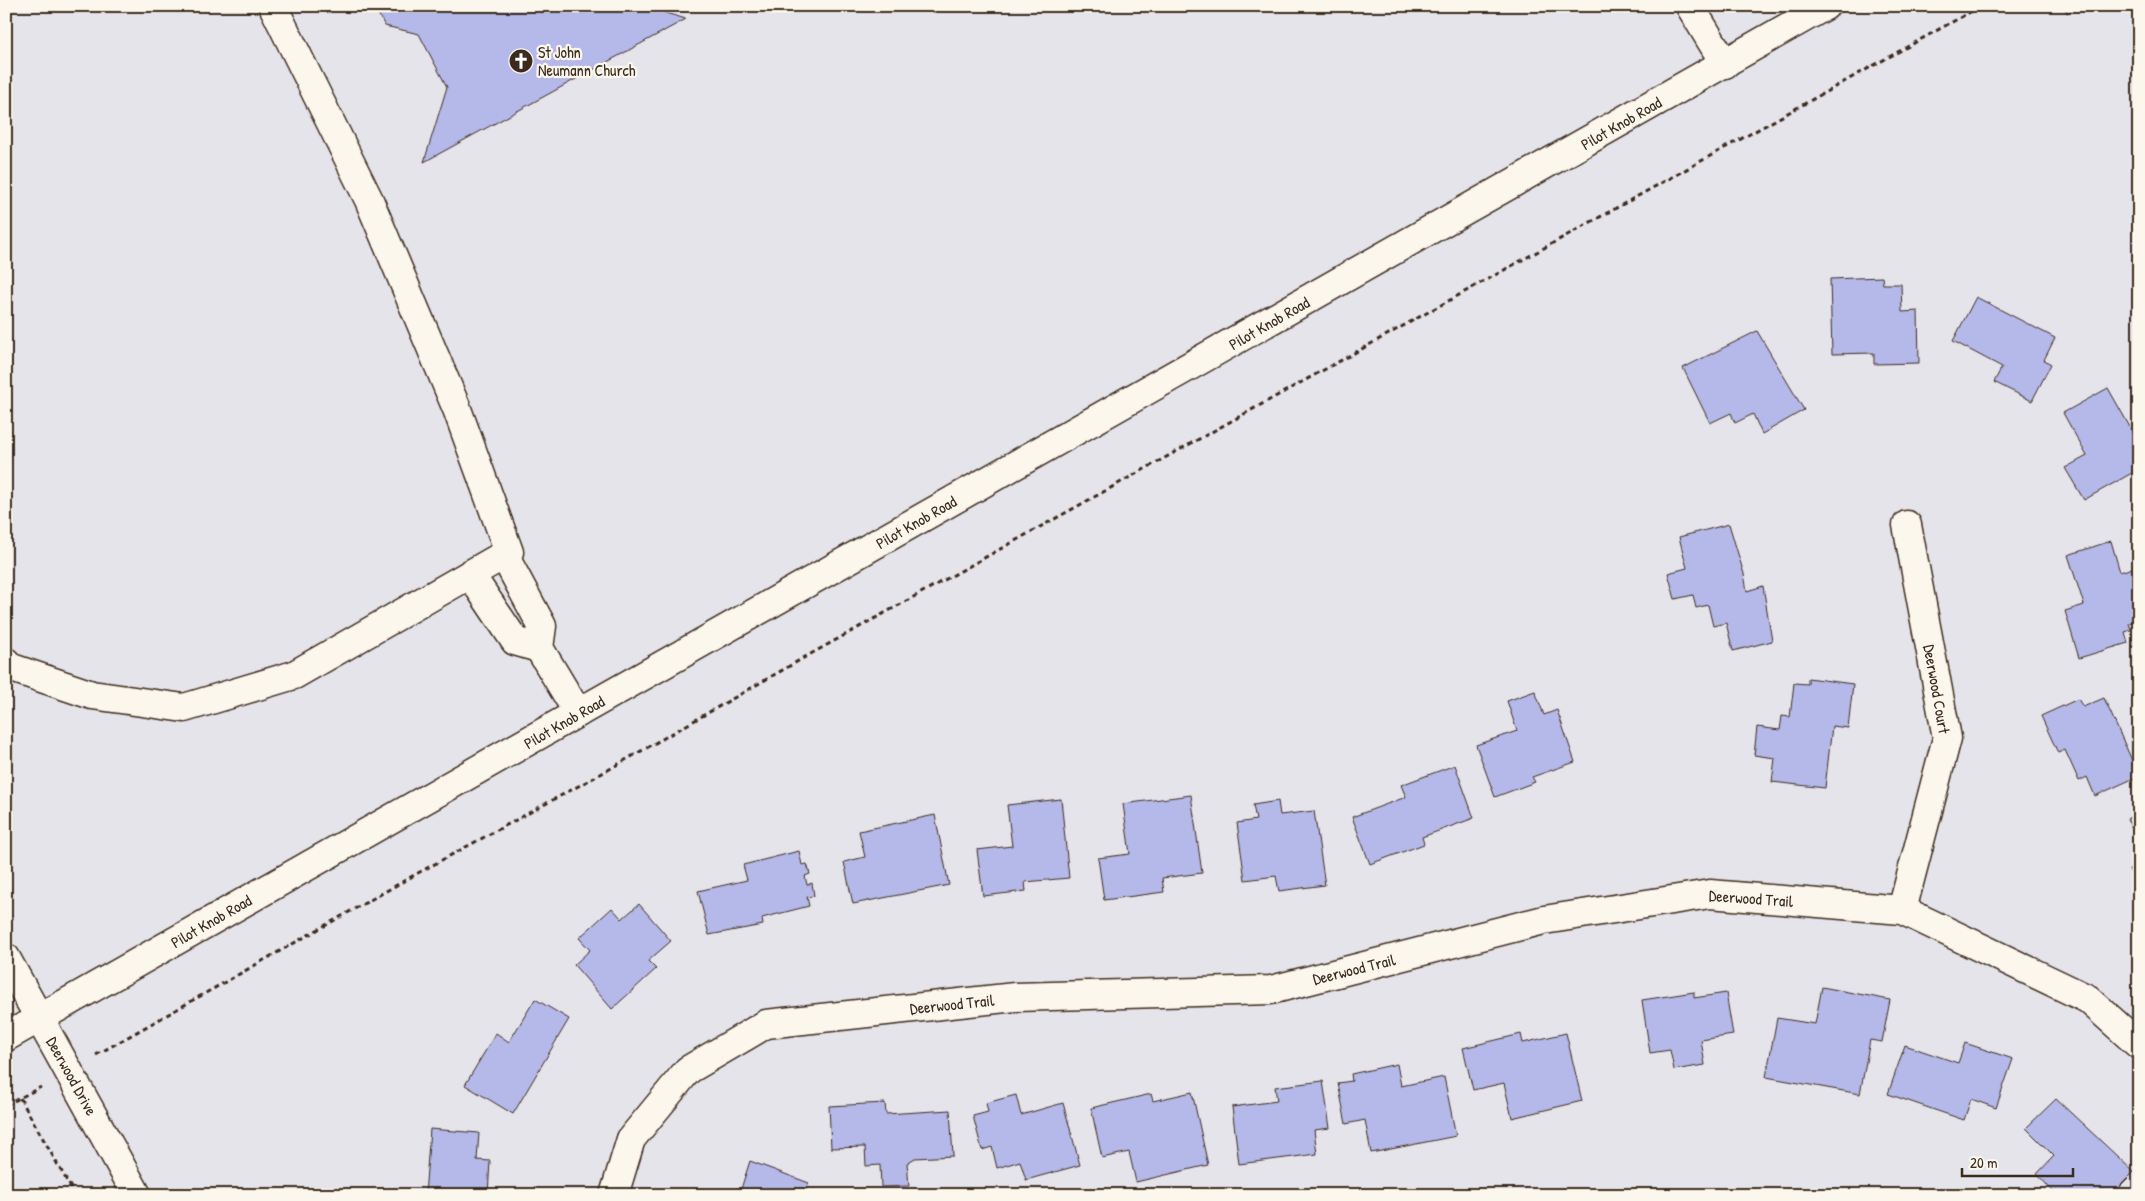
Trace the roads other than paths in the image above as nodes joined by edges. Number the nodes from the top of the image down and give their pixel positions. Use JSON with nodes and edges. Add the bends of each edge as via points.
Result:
{"nodes":[{"id":1,"x":273,"y":6,"type":"edge"},
{"id":2,"x":1690,"y":6,"type":"edge"},
{"id":3,"x":1825,"y":6,"type":"edge"},
{"id":4,"x":1724,"y":64,"type":"junction"},
{"id":5,"x":1907,"y":525,"type":"dead end"},
{"id":6,"x":504,"y":555,"type":"junction"},
{"id":7,"x":470,"y":574,"type":"junction"},
{"id":8,"x":539,"y":648,"type":"junction"},
{"id":9,"x":6,"y":662,"type":"edge"},
{"id":10,"x":578,"y":713,"type":"junction"},
{"id":11,"x":1902,"y":910,"type":"junction"},
{"id":12,"x":6,"y":958,"type":"edge"},
{"id":13,"x":40,"y":1018,"type":"junction"},
{"id":14,"x":6,"y":1036,"type":"edge"},
{"id":15,"x":2139,"y":1044,"type":"edge"},
{"id":16,"x":137,"y":1195,"type":"edge"},
{"id":17,"x":614,"y":1195,"type":"edge"}],
"edges":[{"from":1,"to":6,"type":"street","via":[[369,200],[457,410],[509,552]]},
{"from":2,"to":4,"type":"street"},
{"from":3,"to":4,"type":"street","name":"Pilot Knob Road"},
{"from":4,"to":10,"type":"street","name":"Pilot Knob Road"},
{"from":5,"to":11,"type":"street","name":"Deerwood Court","via":[[1947,738]]},
{"from":6,"to":7,"type":"street"},
{"from":6,"to":8,"type":"street","via":[[542,626]]},
{"from":7,"to":8,"type":"street","via":[[514,641]]},
{"from":7,"to":9,"type":"street","via":[[294,675],[184,708],[92,695],[9,667]]},
{"from":8,"to":10,"type":"street"},
{"from":10,"to":13,"type":"street","name":"Pilot Knob Road"},
{"from":11,"to":15,"type":"street","name":"Deerwood Trail","via":[[2088,999]]},
{"from":11,"to":17,"type":"street","name":"Deerwood Trail","via":[[1710,894],[1544,920],[1272,990],[1015,997],[766,1024],[688,1070],[631,1139]]},
{"from":12,"to":13,"type":"street","name":"Deerwood Drive"},
{"from":13,"to":14,"type":"street","name":"Pilot Knob Road"},
{"from":13,"to":16,"type":"street","name":"Deerwood Drive"}]}
